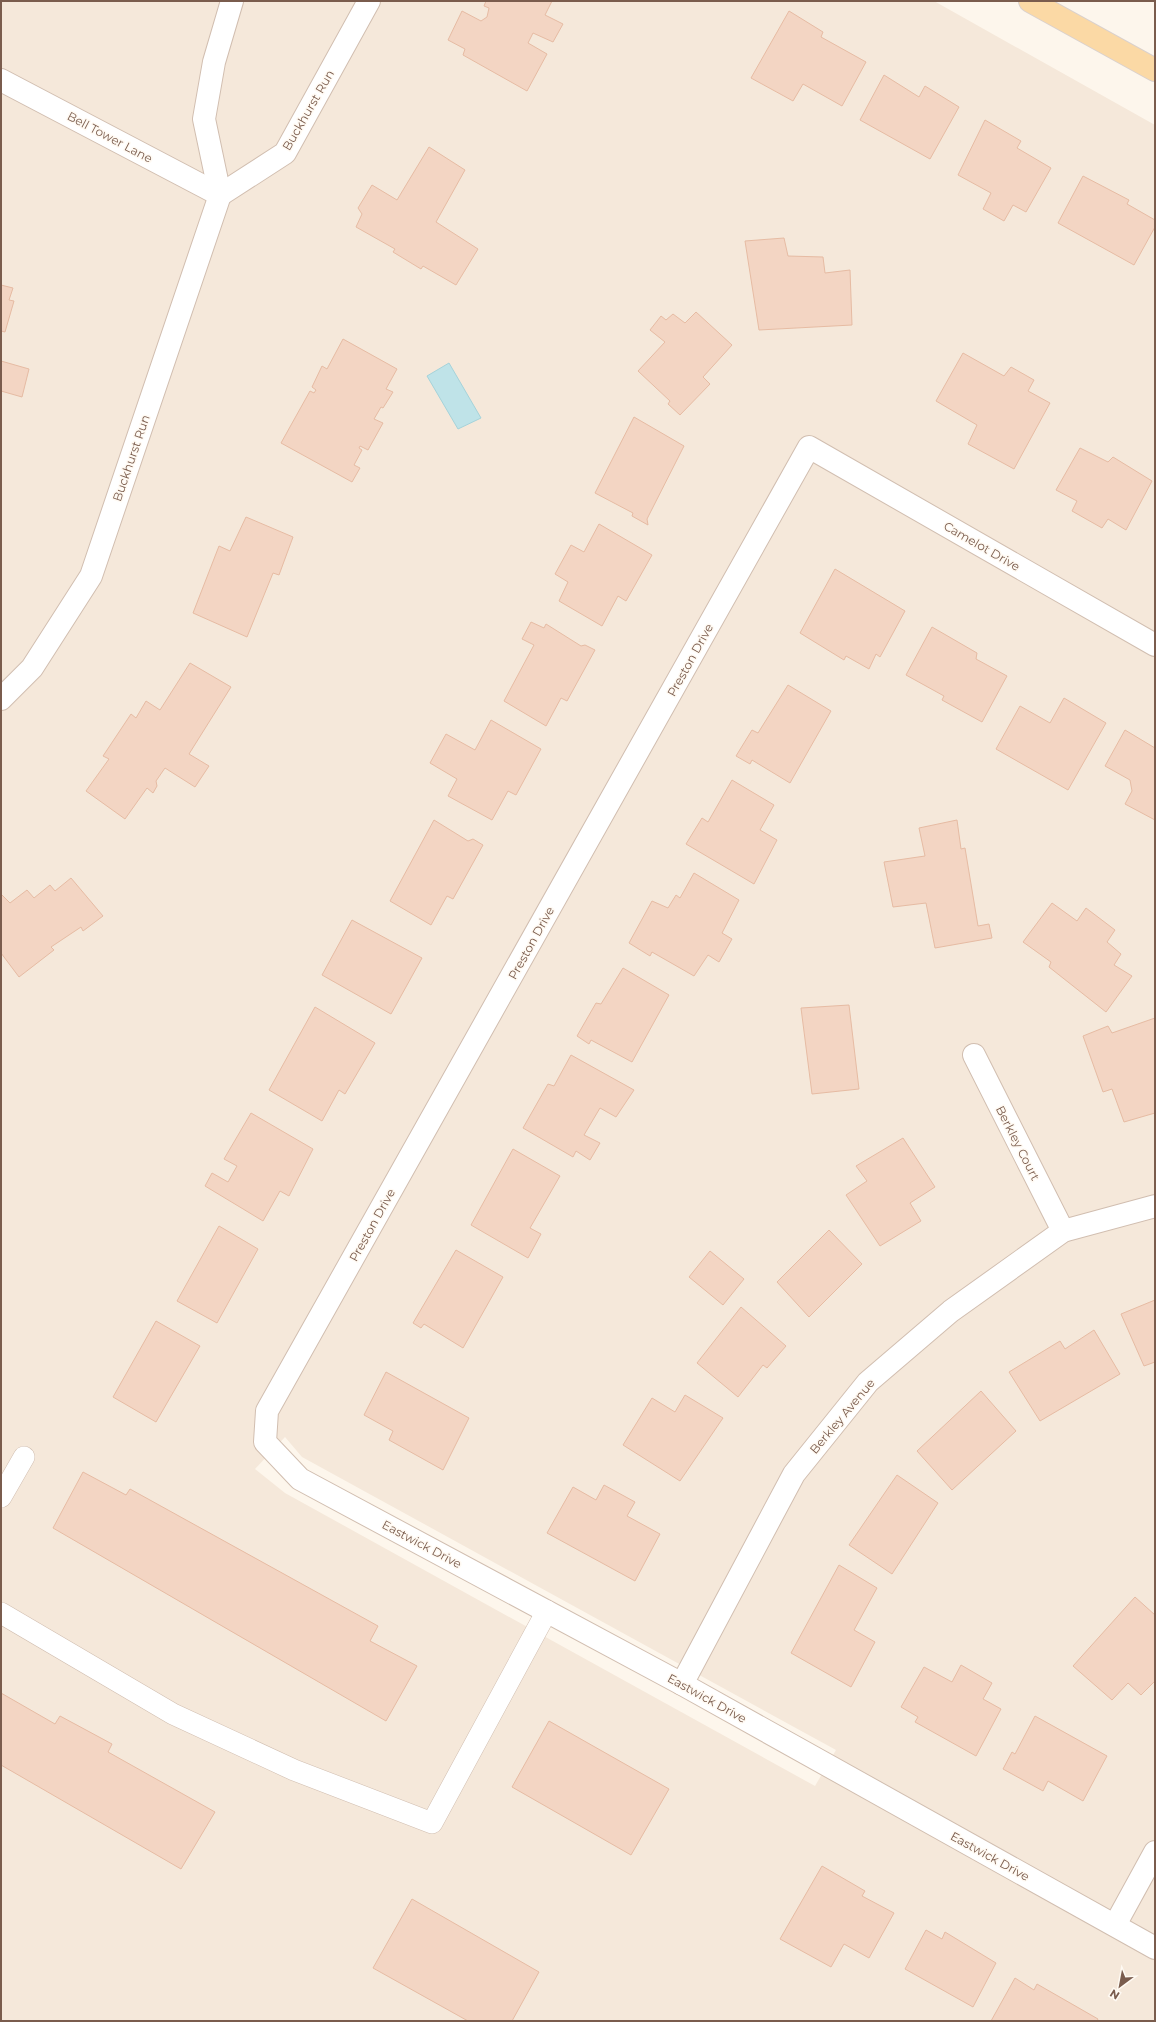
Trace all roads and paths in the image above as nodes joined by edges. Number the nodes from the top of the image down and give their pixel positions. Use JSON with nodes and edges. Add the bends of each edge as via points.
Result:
{"nodes":[{"id":1,"x":232,"y":1,"type":"edge"},
{"id":2,"x":370,"y":1,"type":"edge"},
{"id":3,"x":1030,"y":1,"type":"edge"},
{"id":4,"x":1155,"y":70,"type":"edge"},
{"id":5,"x":1,"y":80,"type":"edge"},
{"id":6,"x":220,"y":195,"type":"junction"},
{"id":7,"x":810,"y":447,"type":"joint"},
{"id":8,"x":1155,"y":645,"type":"edge"},
{"id":9,"x":1,"y":699,"type":"edge"},
{"id":10,"x":974,"y":1055,"type":"dead end"},
{"id":11,"x":1155,"y":1206,"type":"edge"},
{"id":12,"x":1063,"y":1231,"type":"junction"},
{"id":13,"x":265,"y":1442,"type":"joint"},
{"id":14,"x":24,"y":1457,"type":"dead end"},
{"id":15,"x":1,"y":1497,"type":"edge"},
{"id":16,"x":546,"y":1611,"type":"junction"},
{"id":17,"x":1,"y":1613,"type":"edge"},
{"id":18,"x":682,"y":1684,"type":"junction"},
{"id":19,"x":1155,"y":1852,"type":"edge"},
{"id":20,"x":1115,"y":1925,"type":"junction"},
{"id":21,"x":1155,"y":1948,"type":"edge"}],
"edges":[{"from":1,"to":6,"type":"street","via":[[214,62],[204,119]]},
{"from":2,"to":6,"type":"street","name":"Buckhurst Run","via":[[285,153]]},
{"from":3,"to":4,"type":"main road"},
{"from":5,"to":6,"type":"street","name":"Bell Tower Lane"},
{"from":6,"to":9,"type":"street","name":"Buckhurst Run","via":[[91,576],[32,668]]},
{"from":7,"to":8,"type":"street","name":"Camelot Drive"},
{"from":7,"to":13,"type":"street","name":"Preston Drive","via":[[267,1411]]},
{"from":10,"to":12,"type":"street","name":"Berkley Court"},
{"from":11,"to":12,"type":"street","name":"Berkley Avenue"},
{"from":12,"to":18,"type":"street","name":"Berkley Avenue","via":[[951,1311],[868,1382],[794,1474]]},
{"from":13,"to":16,"type":"street","name":"Eastwick Drive","via":[[300,1479]]},
{"from":14,"to":15,"type":"lane"},
{"from":16,"to":17,"type":"lane","via":[[432,1823],[294,1770],[173,1714]]},
{"from":16,"to":18,"type":"street","name":"Eastwick Drive"},
{"from":18,"to":20,"type":"street","name":"Eastwick Drive"},
{"from":19,"to":20,"type":"street"},
{"from":20,"to":21,"type":"street","name":"Eastwick Drive"}]}
